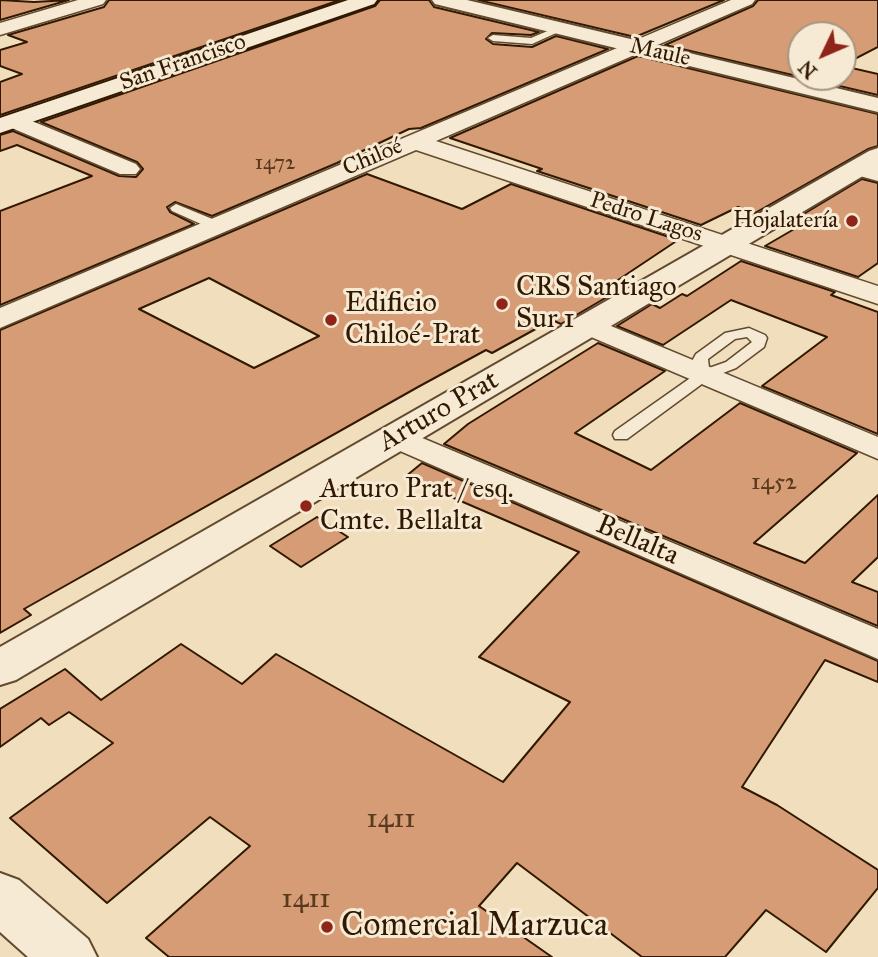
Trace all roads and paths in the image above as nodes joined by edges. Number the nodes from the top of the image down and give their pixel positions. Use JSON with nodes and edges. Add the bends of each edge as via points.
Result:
{"nodes":[{"id":1,"x":97,"y":0,"type":"edge"},
{"id":2,"x":367,"y":0,"type":"edge"},
{"id":3,"x":442,"y":0,"type":"edge"},
{"id":4,"x":740,"y":1,"type":"edge"},
{"id":5,"x":0,"y":29,"type":"edge"},
{"id":6,"x":560,"y":29,"type":"junction"},
{"id":7,"x":493,"y":38,"type":"dead end"},
{"id":8,"x":635,"y":47,"type":"junction"},
{"id":9,"x":878,"y":105,"type":"edge"},
{"id":10,"x":8,"y":124,"type":"edge"},
{"id":11,"x":413,"y":141,"type":"junction"},
{"id":12,"x":871,"y":166,"type":"edge"},
{"id":13,"x":128,"y":169,"type":"dead end"},
{"id":14,"x":176,"y":208,"type":"dead end"},
{"id":15,"x":216,"y":226,"type":"junction"},
{"id":16,"x":726,"y":244,"type":"junction"},
{"id":17,"x":878,"y":295,"type":"edge"},
{"id":18,"x":0,"y":319,"type":"edge"},
{"id":19,"x":587,"y":325,"type":"junction"},
{"id":20,"x":704,"y":375,"type":"junction"},
{"id":21,"x":621,"y":435,"type":"dead end"},
{"id":22,"x":396,"y":437,"type":"junction"},
{"id":23,"x":878,"y":449,"type":"edge"},
{"id":24,"x":878,"y":645,"type":"edge"},
{"id":25,"x":0,"y":668,"type":"edge"},
{"id":26,"x":0,"y":897,"type":"edge"},
{"id":27,"x":68,"y":957,"type":"edge"}],
"edges":[{"from":1,"to":5,"type":"street"},
{"from":2,"to":10,"type":"street","name":"San Francisco"},
{"from":3,"to":6,"type":"street","name":"Maule"},
{"from":4,"to":8,"type":"street","name":"Chiloé"},
{"from":6,"to":7,"type":"lane","via":[[532,41]]},
{"from":6,"to":8,"type":"street","name":"Maule"},
{"from":8,"to":9,"type":"street","name":"Maule"},
{"from":8,"to":11,"type":"street","name":"Chiloé"},
{"from":10,"to":13,"type":"street"},
{"from":11,"to":15,"type":"street","name":"Chiloé"},
{"from":11,"to":16,"type":"street","name":"Pedro Lagos"},
{"from":12,"to":16,"type":"street","name":"Arturo Prat"},
{"from":14,"to":15,"type":"lane"},
{"from":15,"to":18,"type":"street","name":"Chiloé"},
{"from":16,"to":17,"type":"street","name":"Pedro Lagos"},
{"from":16,"to":19,"type":"street","name":"Arturo Prat"},
{"from":19,"to":20,"type":"street"},
{"from":19,"to":22,"type":"street","name":"Arturo Prat"},
{"from":20,"to":21,"type":"lane"},
{"from":20,"to":23,"type":"street"},
{"from":22,"to":24,"type":"street","name":"Bellalta"},
{"from":22,"to":25,"type":"street","name":"Arturo Prat"},
{"from":26,"to":27,"type":"street"}]}
